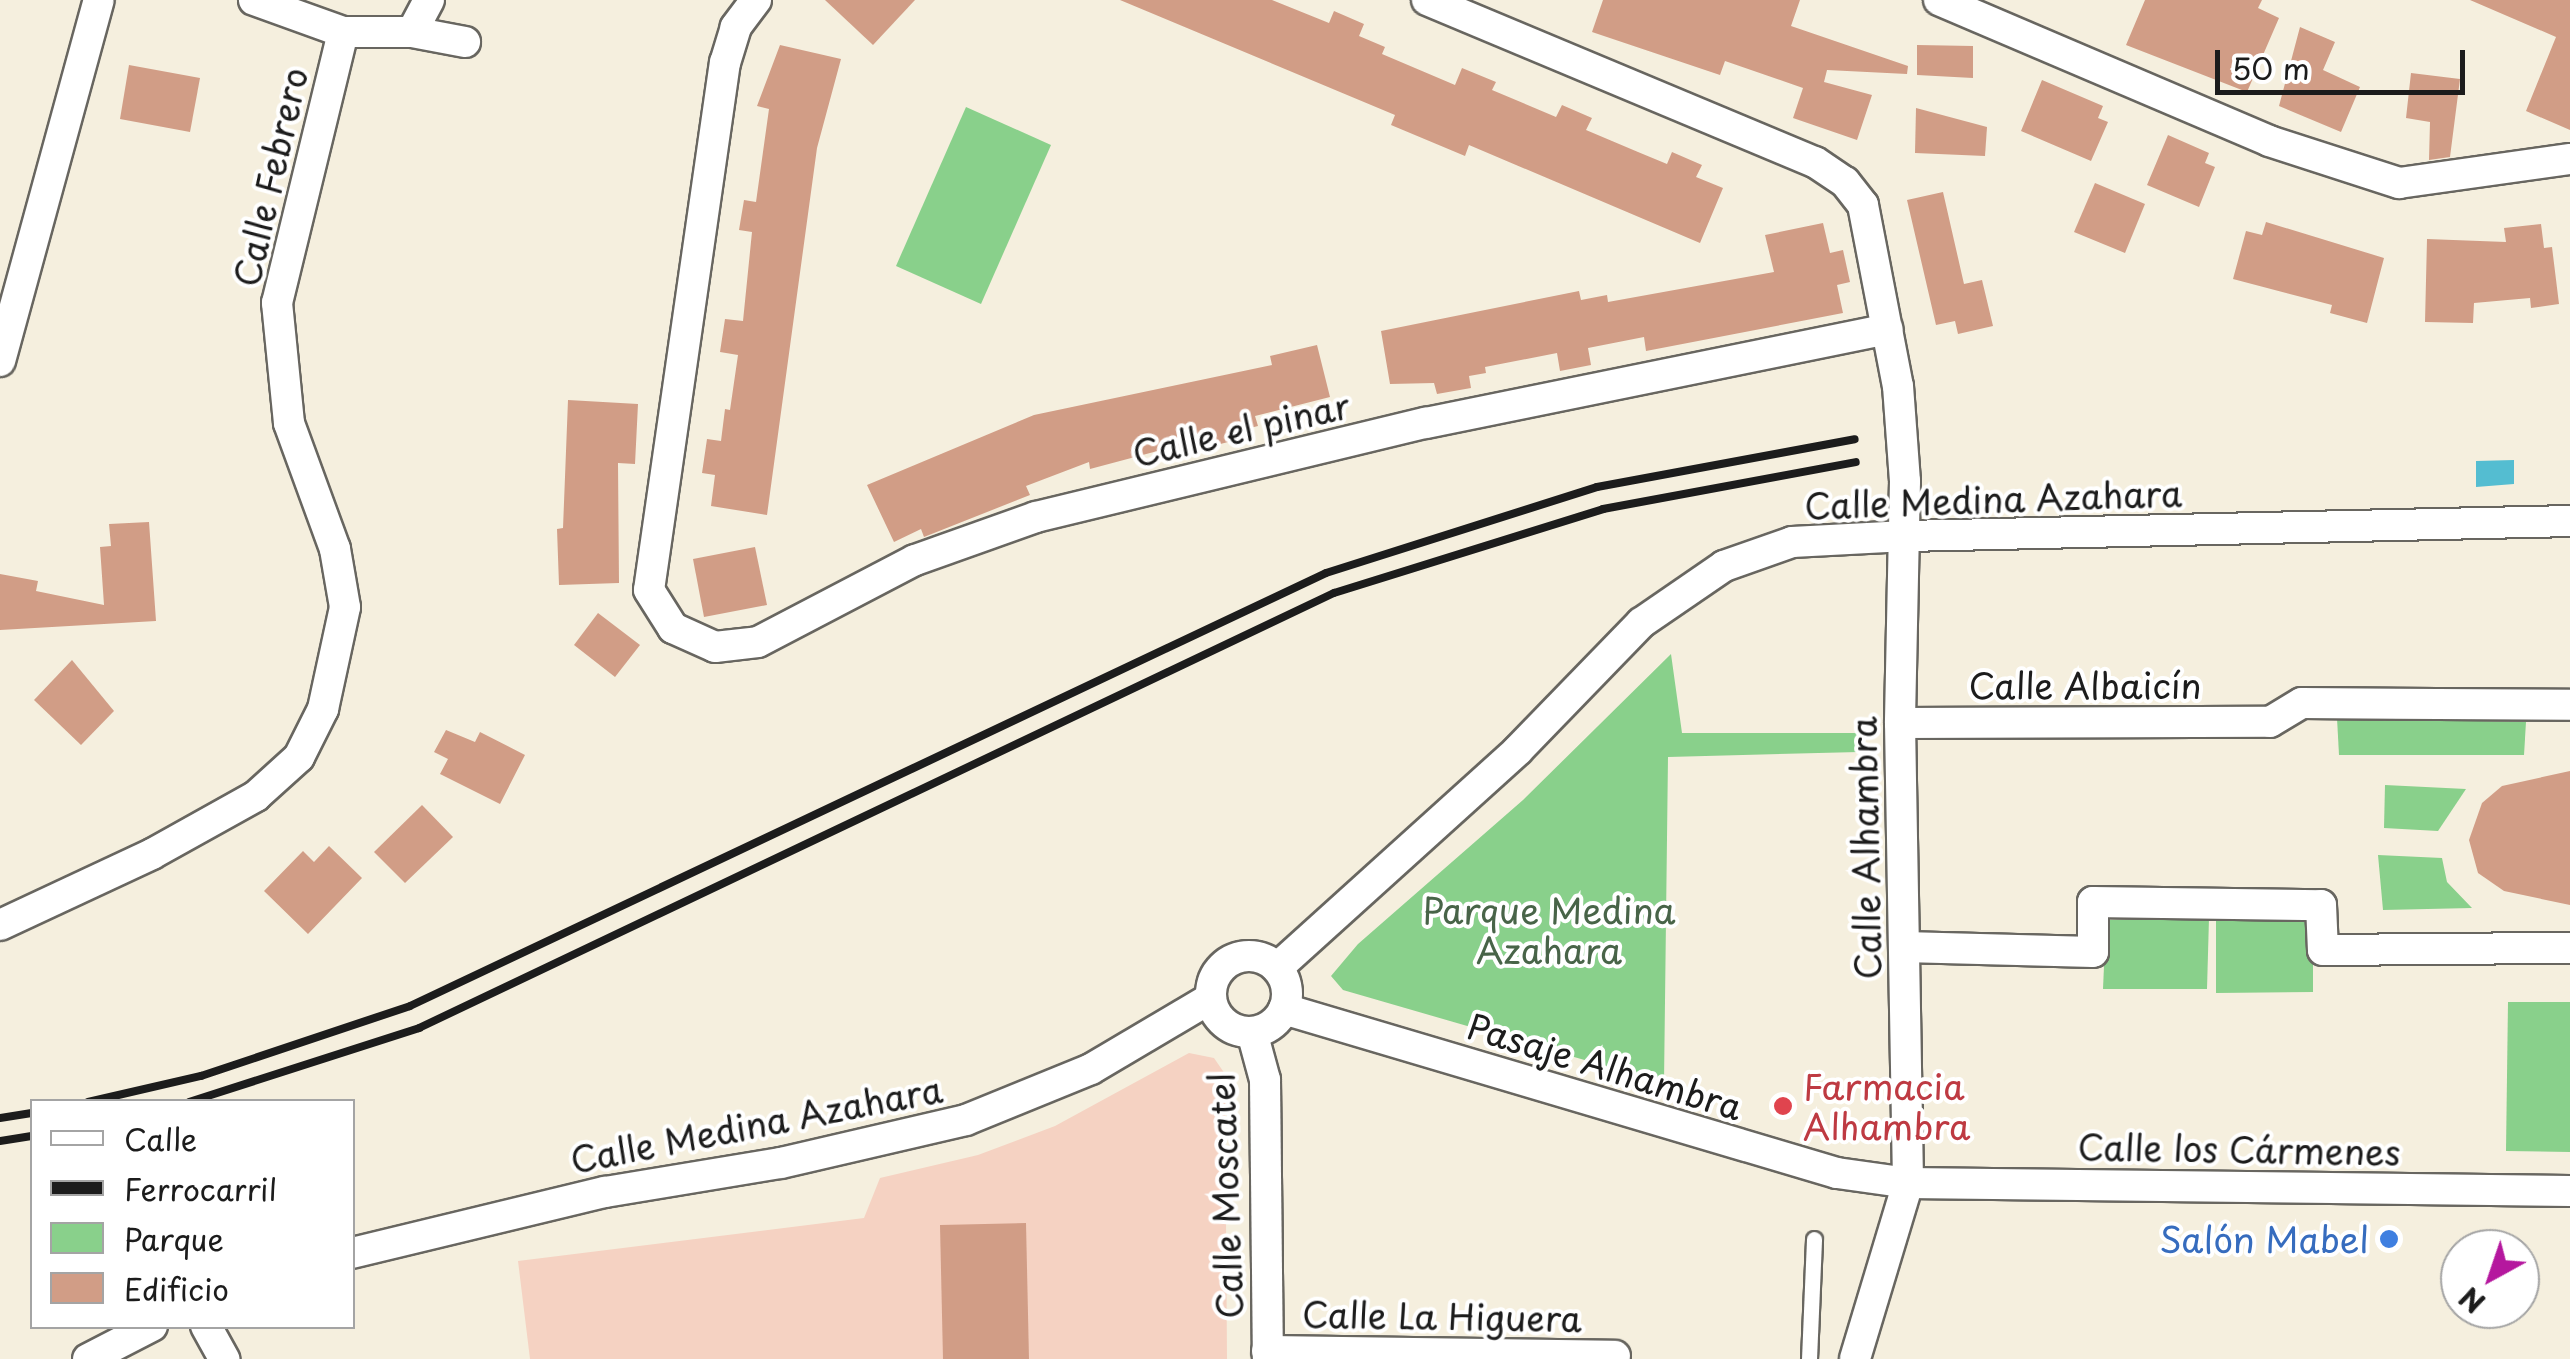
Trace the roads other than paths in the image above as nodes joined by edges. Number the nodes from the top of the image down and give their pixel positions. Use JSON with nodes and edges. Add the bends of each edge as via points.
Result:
{"nodes":[{"id":1,"x":98,"y":0,"type":"edge"},
{"id":2,"x":254,"y":0,"type":"edge"},
{"id":3,"x":428,"y":0,"type":"edge"},
{"id":4,"x":756,"y":0,"type":"edge"},
{"id":5,"x":1427,"y":0,"type":"edge"},
{"id":6,"x":1939,"y":0,"type":"edge"},
{"id":7,"x":344,"y":32,"type":"junction"},
{"id":8,"x":412,"y":32,"type":"junction"},
{"id":9,"x":464,"y":42,"type":"dead end"},
{"id":10,"x":2570,"y":159,"type":"edge"},
{"id":11,"x":1888,"y":329,"type":"junction"},
{"id":12,"x":0,"y":361,"type":"edge"},
{"id":13,"x":2570,"y":522,"type":"edge"},
{"id":14,"x":1906,"y":536,"type":"junction"},
{"id":15,"x":2570,"y":705,"type":"edge"},
{"id":16,"x":1900,"y":723,"type":"junction"},
{"id":17,"x":0,"y":925,"type":"edge"},
{"id":18,"x":1904,"y":947,"type":"junction"},
{"id":19,"x":2570,"y":948,"type":"edge"},
{"id":20,"x":1278,"y":968,"type":"junction"},
{"id":21,"x":1211,"y":998,"type":"junction"},
{"id":22,"x":1284,"y":1010,"type":"junction"},
{"id":23,"x":1252,"y":1032,"type":"junction"},
{"id":24,"x":1908,"y":1183,"type":"junction"},
{"id":25,"x":2570,"y":1191,"type":"edge"},
{"id":26,"x":1814,"y":1238,"type":"dead end"},
{"id":27,"x":355,"y":1252,"type":"edge"},
{"id":28,"x":146,"y":1329,"type":"edge"},
{"id":29,"x":208,"y":1329,"type":"edge"},
{"id":30,"x":1268,"y":1355,"type":"edge"},
{"id":31,"x":1615,"y":1356,"type":"dead end"},
{"id":32,"x":88,"y":1359,"type":"edge"},
{"id":33,"x":224,"y":1359,"type":"edge"},
{"id":34,"x":1809,"y":1359,"type":"edge"},
{"id":35,"x":1854,"y":1359,"type":"edge"}],
"edges":[{"from":1,"to":12,"type":"street"},
{"from":2,"to":7,"type":"street"},
{"from":3,"to":8,"type":"street"},
{"from":4,"to":11,"type":"street","name":"Calle el pinar","via":[[736,27],[725,62],[649,590],[673,628],[715,647],[758,642],[914,560],[1036,516],[1426,423]]},
{"from":5,"to":11,"type":"street","via":[[1814,162],[1844,182],[1863,205]]},
{"from":6,"to":10,"type":"street","via":[[2269,141],[2399,184]]},
{"from":7,"to":8,"type":"street"},
{"from":7,"to":17,"type":"street","name":"Calle Febrero","via":[[277,303],[289,423],[335,549],[346,608],[323,709],[299,757],[256,796],[167,847]]},
{"from":8,"to":9,"type":"street"},
{"from":11,"to":14,"type":"street","name":"Calle Alhambra","via":[[1898,386]]},
{"from":13,"to":14,"type":"street","name":"Calle Medina Azahara"},
{"from":14,"to":16,"type":"street","name":"Calle Alhambra"},
{"from":14,"to":20,"type":"street","name":"Calle Medina Azahara","via":[[1792,542],[1707,577],[1642,622],[1518,750]]},
{"from":15,"to":16,"type":"street","name":"Calle Albaicín","via":[[2302,703],[2270,722]]},
{"from":16,"to":18,"type":"street","name":"Calle Alhambra"},
{"from":18,"to":19,"type":"street","via":[[2093,952],[2093,902],[2321,906],[2322,950]]},
{"from":18,"to":24,"type":"street","name":"Calle Alhambra"},
{"from":20,"to":21,"type":"street","via":[[1257,956],[1233,959],[1216,975]]},
{"from":20,"to":22,"type":"street","via":[[1287,988]]},
{"from":21,"to":23,"type":"street","via":[[1220,1020]]},
{"from":21,"to":27,"type":"street","name":"Calle Medina Azahara","via":[[1091,1069],[966,1120],[781,1163],[605,1192]]},
{"from":22,"to":23,"type":"street","via":[[1272,1025]]},
{"from":22,"to":24,"type":"street","name":"Pasaje Alhambra","via":[[1837,1174]]},
{"from":23,"to":30,"type":"street","name":"Calle Moscatel","via":[[1266,1080]]},
{"from":24,"to":25,"type":"street","name":"Calle los Cármenes"},
{"from":24,"to":35,"type":"street","name":"Calle Alhambra"},
{"from":26,"to":34,"type":"lane"},
{"from":28,"to":32,"type":"street"},
{"from":29,"to":33,"type":"street"},
{"from":30,"to":31,"type":"street","name":"Calle La Higuera"}]}
